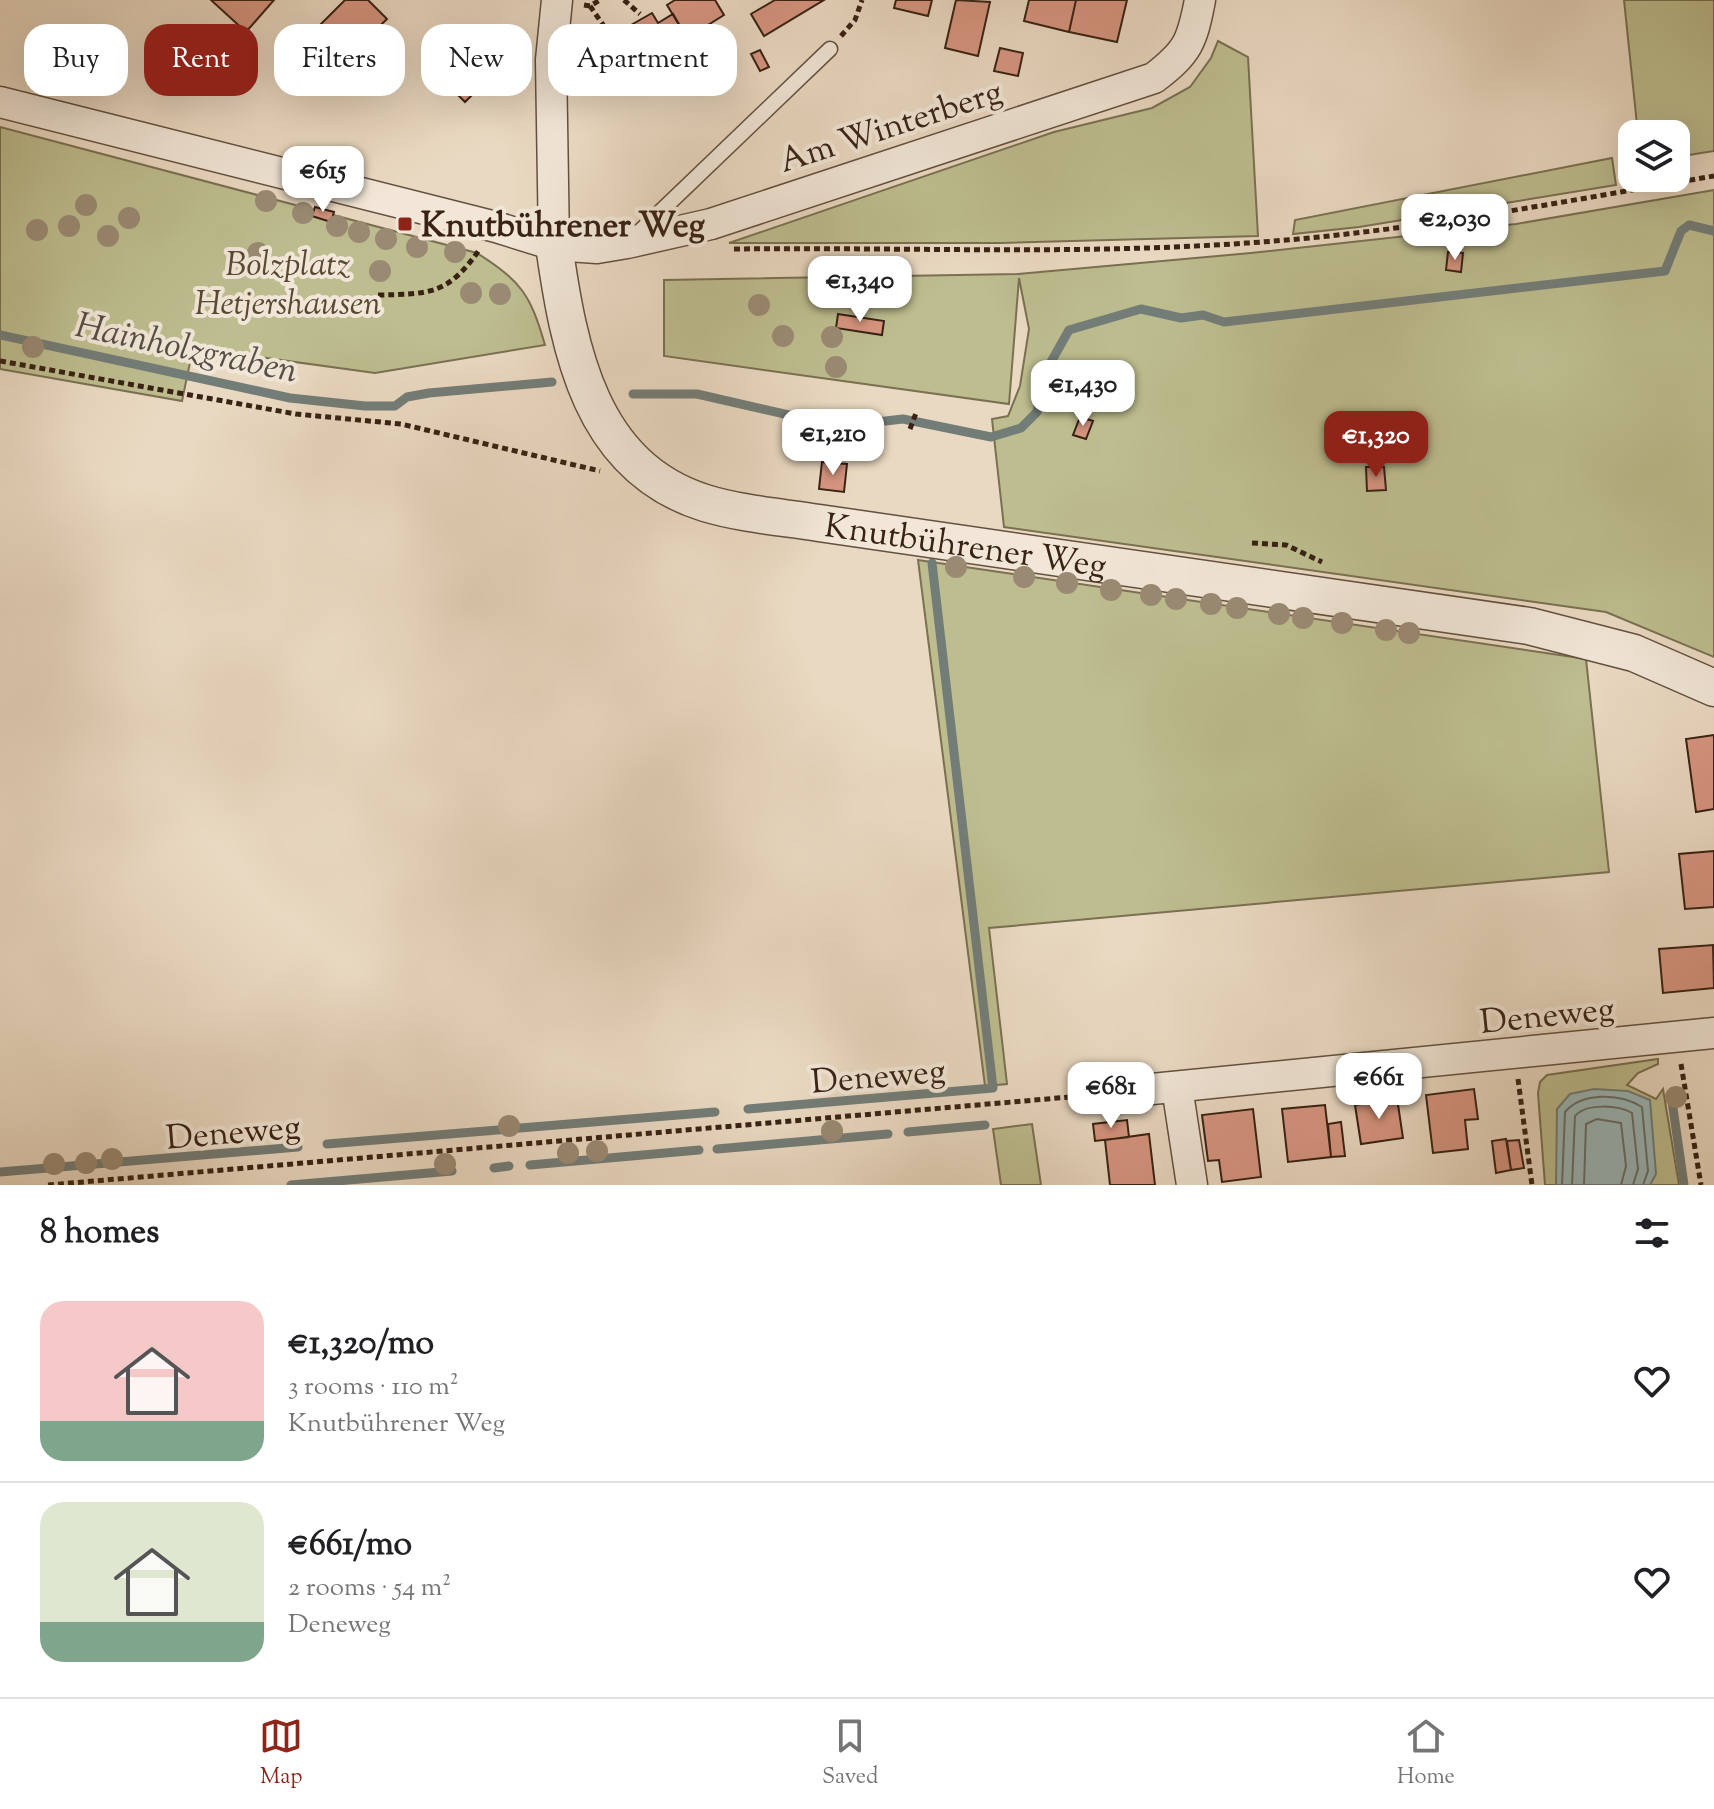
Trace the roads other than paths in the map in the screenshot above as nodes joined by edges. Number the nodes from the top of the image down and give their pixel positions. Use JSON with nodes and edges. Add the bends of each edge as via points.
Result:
{"nodes":[{"id":1,"x":557,"y":0,"type":"edge"},
{"id":2,"x":1200,"y":0,"type":"edge"},
{"id":3,"x":830,"y":49,"type":"road end"},
{"id":4,"x":0,"y":102,"type":"edge"},
{"id":5,"x":627,"y":243,"type":"junction"},
{"id":6,"x":554,"y":245,"type":"junction"},
{"id":7,"x":1714,"y":688,"type":"edge"},
{"id":8,"x":1714,"y":1033,"type":"edge"},
{"id":9,"x":1192,"y":1185,"type":"edge"}],
"edges":[{"from":1,"to":6,"type":"street","via":[[551,60]]},
{"from":2,"to":5,"type":"street","name":"Am Winterberg","via":[[1183,56],[1154,78],[711,224]]},
{"from":3,"to":5,"type":"lane"},
{"from":4,"to":6,"type":"street"},
{"from":5,"to":6,"type":"street","name":"Am Winterberg","via":[[597,248]]},
{"from":6,"to":7,"type":"street","name":"Knutbührener Weg","via":[[563,308],[607,432],[634,465],[664,486],[704,502],[1529,626],[1634,653]]},
{"from":8,"to":9,"type":"street","name":"Deneweg","via":[[1165,1088]]}]}
